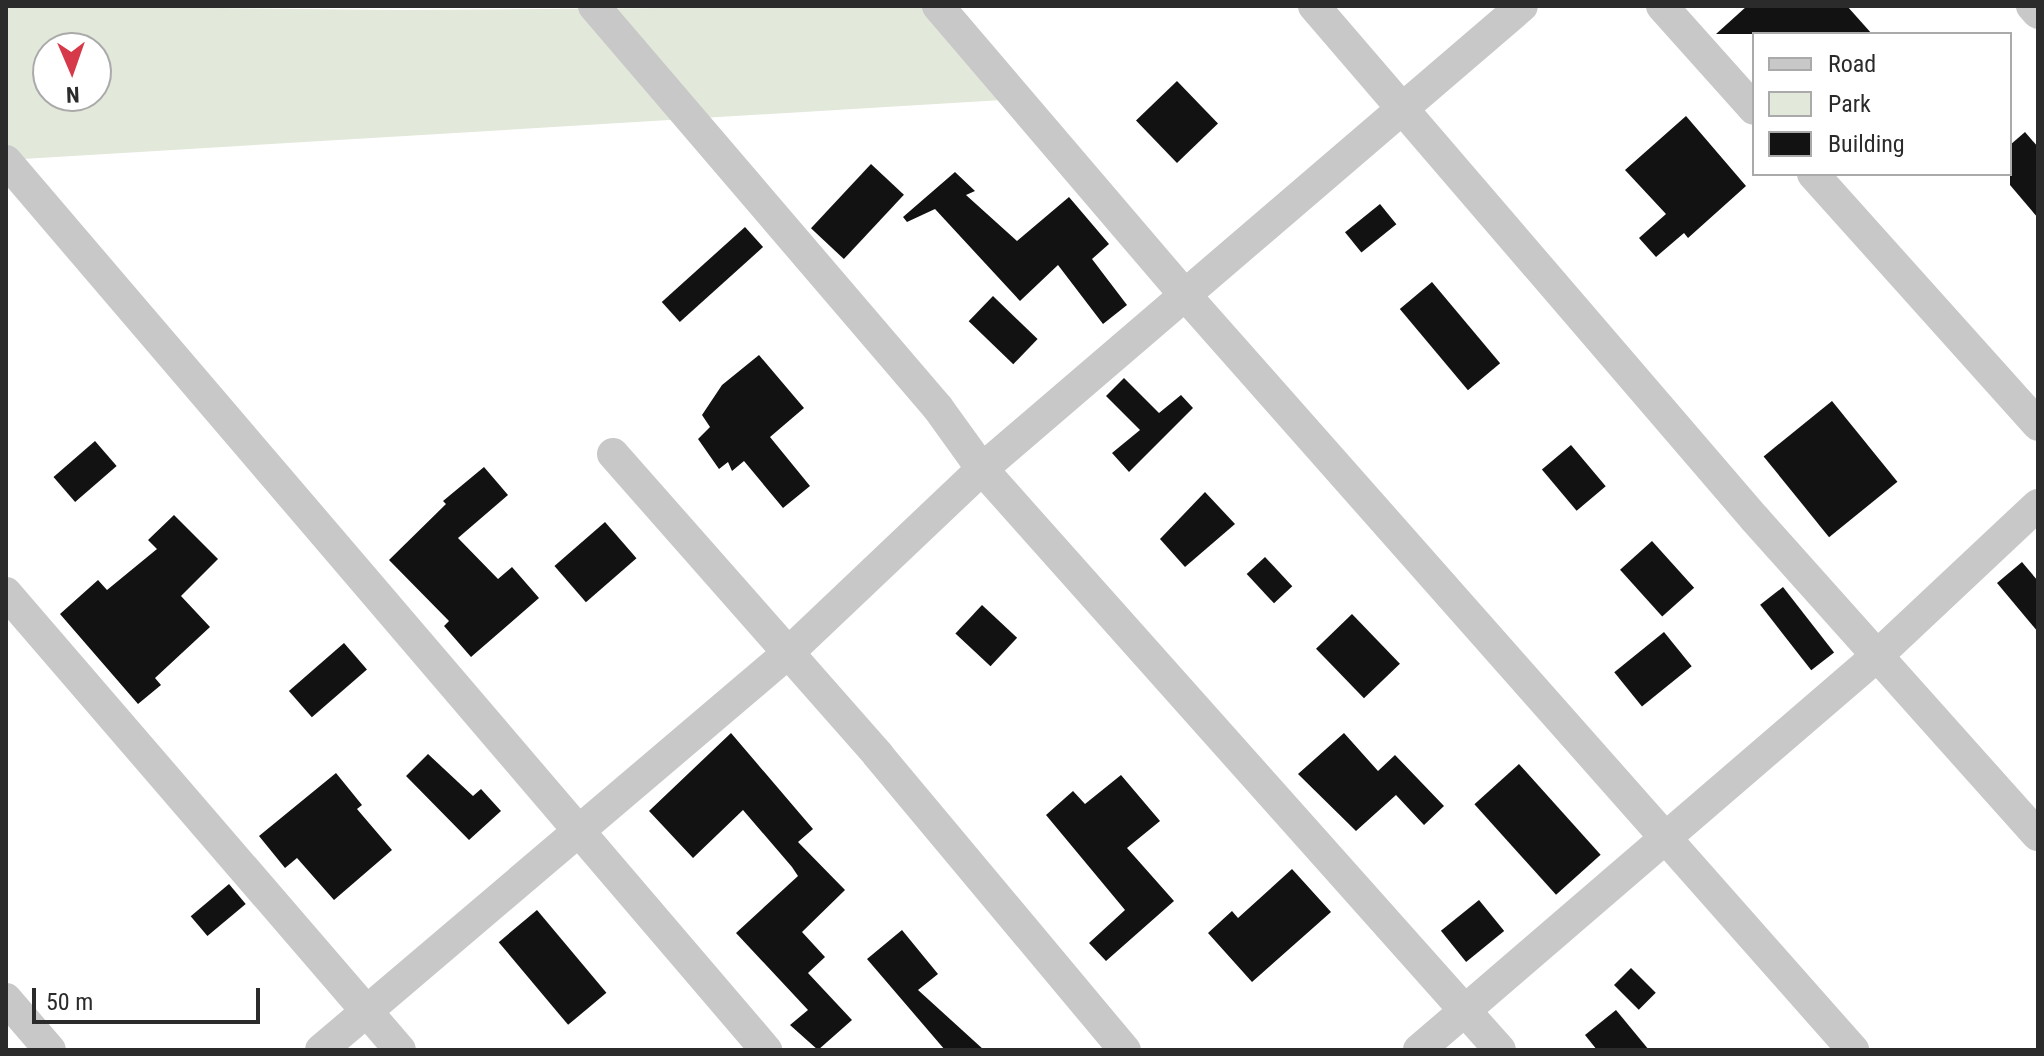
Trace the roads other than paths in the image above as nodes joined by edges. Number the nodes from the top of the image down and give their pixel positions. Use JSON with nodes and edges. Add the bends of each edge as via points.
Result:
{"nodes":[{"id":1,"x":594,"y":6,"type":"edge"},
{"id":2,"x":938,"y":6,"type":"edge"},
{"id":3,"x":1314,"y":6,"type":"edge"},
{"id":4,"x":1522,"y":6,"type":"edge"},
{"id":5,"x":1662,"y":6,"type":"edge"},
{"id":6,"x":2032,"y":6,"type":"edge"},
{"id":7,"x":2038,"y":13,"type":"edge"},
{"id":8,"x":1752,"y":107,"type":"edge"},
{"id":9,"x":1402,"y":109,"type":"junction"},
{"id":10,"x":6,"y":161,"type":"edge"},
{"id":11,"x":1815,"y":176,"type":"edge"},
{"id":12,"x":1186,"y":296,"type":"junction"},
{"id":13,"x":2038,"y":425,"type":"edge"},
{"id":14,"x":613,"y":454,"type":"dead end"},
{"id":15,"x":982,"y":469,"type":"junction"},
{"id":16,"x":2038,"y":505,"type":"edge"},
{"id":17,"x":6,"y":593,"type":"edge"},
{"id":18,"x":787,"y":654,"type":"junction"},
{"id":19,"x":1878,"y":655,"type":"junction"},
{"id":20,"x":580,"y":832,"type":"junction"},
{"id":21,"x":2038,"y":835,"type":"edge"},
{"id":22,"x":1665,"y":838,"type":"junction"},
{"id":23,"x":6,"y":999,"type":"edge"},
{"id":24,"x":1466,"y":1009,"type":"junction"},
{"id":25,"x":366,"y":1011,"type":"junction"},
{"id":26,"x":50,"y":1050,"type":"edge"},
{"id":27,"x":321,"y":1050,"type":"edge"},
{"id":28,"x":400,"y":1050,"type":"edge"},
{"id":29,"x":766,"y":1050,"type":"edge"},
{"id":30,"x":1125,"y":1050,"type":"edge"},
{"id":31,"x":1419,"y":1050,"type":"edge"},
{"id":32,"x":1500,"y":1050,"type":"edge"},
{"id":33,"x":1853,"y":1050,"type":"edge"}],
"edges":[{"from":1,"to":15,"type":"street","via":[[938,408]]},
{"from":2,"to":12,"type":"street"},
{"from":3,"to":9,"type":"street"},
{"from":4,"to":9,"type":"street"},
{"from":5,"to":8,"type":"street"},
{"from":6,"to":7,"type":"street"},
{"from":9,"to":12,"type":"street"},
{"from":9,"to":19,"type":"street"},
{"from":10,"to":20,"type":"street"},
{"from":11,"to":13,"type":"street"},
{"from":12,"to":15,"type":"street"},
{"from":12,"to":22,"type":"street"},
{"from":14,"to":18,"type":"street"},
{"from":15,"to":18,"type":"street"},
{"from":15,"to":24,"type":"street"},
{"from":16,"to":19,"type":"street"},
{"from":17,"to":25,"type":"street"},
{"from":18,"to":20,"type":"street"},
{"from":18,"to":30,"type":"street"},
{"from":19,"to":21,"type":"street"},
{"from":19,"to":22,"type":"street"},
{"from":20,"to":25,"type":"street"},
{"from":20,"to":29,"type":"street"},
{"from":22,"to":24,"type":"street"},
{"from":22,"to":33,"type":"street"},
{"from":23,"to":26,"type":"street"},
{"from":24,"to":31,"type":"street"},
{"from":24,"to":32,"type":"street"},
{"from":25,"to":27,"type":"street"},
{"from":25,"to":28,"type":"street"}]}
